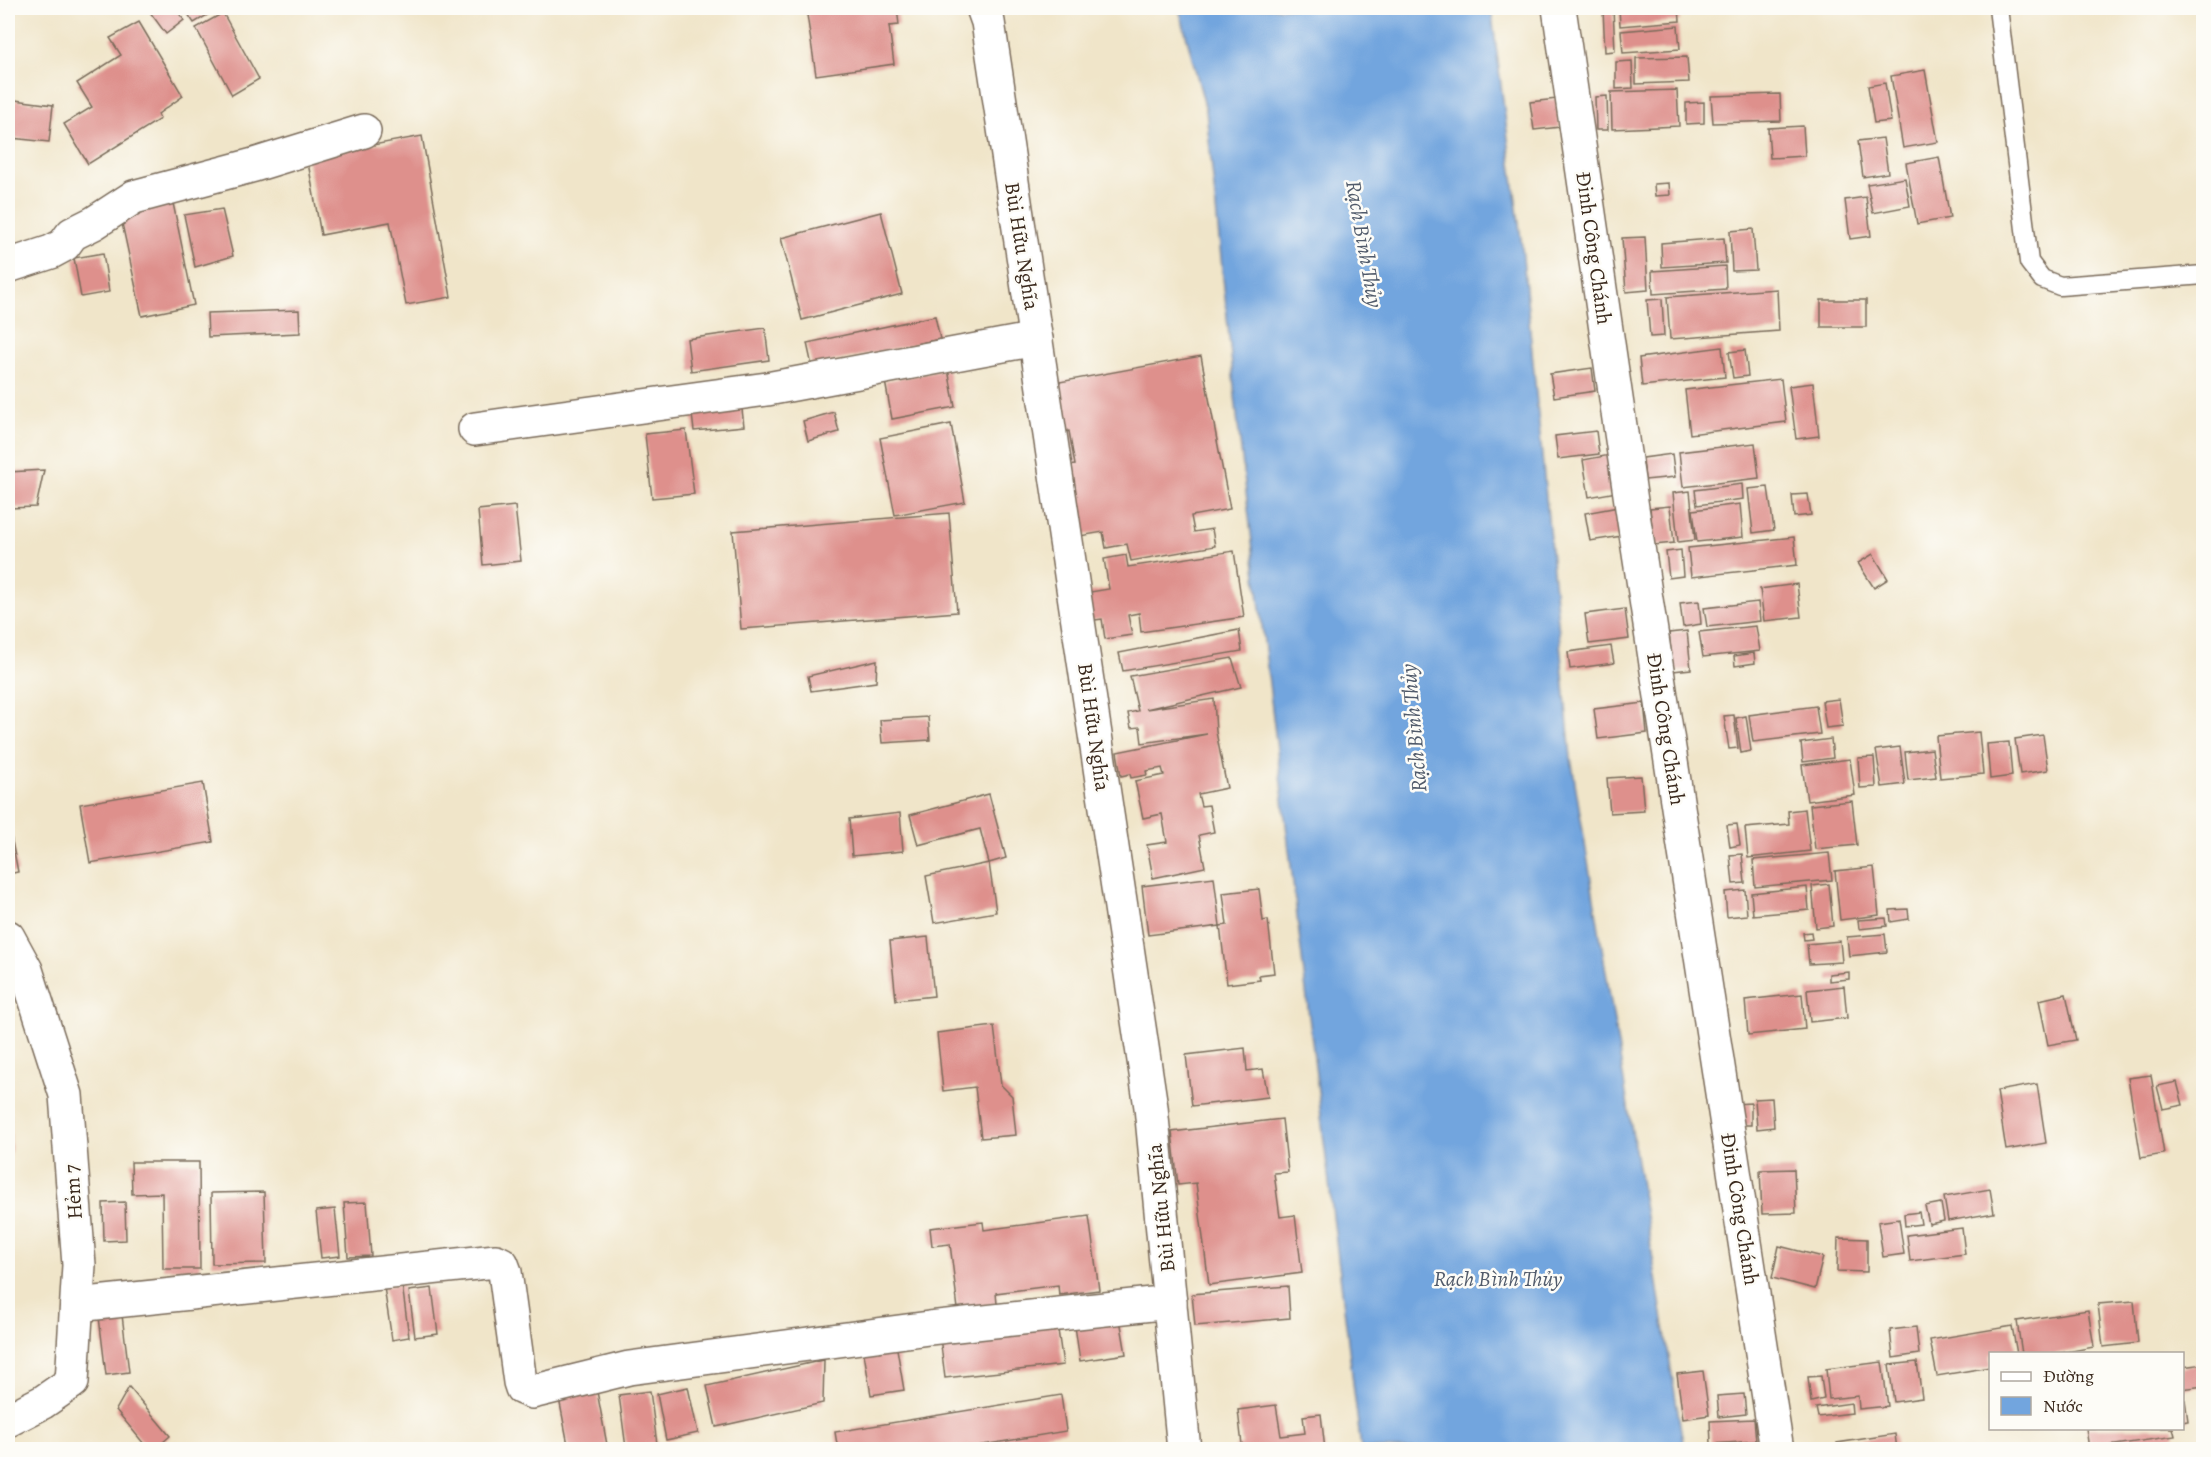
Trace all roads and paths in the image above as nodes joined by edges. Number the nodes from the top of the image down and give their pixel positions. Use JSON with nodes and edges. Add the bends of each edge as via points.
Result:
{"nodes":[{"id":1,"x":983,"y":8,"type":"edge"},
{"id":2,"x":1560,"y":8,"type":"edge"},
{"id":3,"x":1998,"y":8,"type":"edge"},
{"id":4,"x":364,"y":131,"type":"dead end"},
{"id":5,"x":8,"y":266,"type":"edge"},
{"id":6,"x":2204,"y":275,"type":"edge"},
{"id":7,"x":1036,"y":339,"type":"junction"},
{"id":8,"x":475,"y":429,"type":"dead end"},
{"id":9,"x":8,"y":937,"type":"edge"},
{"id":10,"x":1170,"y":1302,"type":"junction"},
{"id":11,"x":77,"y":1305,"type":"junction"},
{"id":12,"x":8,"y":1420,"type":"edge"},
{"id":13,"x":1184,"y":1449,"type":"edge"},
{"id":14,"x":1777,"y":1449,"type":"edge"}],
"edges":[{"from":1,"to":7,"type":"street","name":"Bùi Hữu Nghĩa"},
{"from":2,"to":14,"type":"street","name":"Đinh Công Chánh","via":[[1632,508]]},
{"from":3,"to":6,"type":"lane","via":[[2029,262],[2042,279],[2060,285]]},
{"from":4,"to":5,"type":"street","via":[[134,197],[72,234],[64,245]]},
{"from":7,"to":8,"type":"street","via":[[767,389]]},
{"from":7,"to":10,"type":"street","name":"Bùi Hữu Nghĩa","via":[[1151,1107]]},
{"from":9,"to":11,"type":"street","name":"Hẻm 7","via":[[27,970],[66,1095],[79,1265]]},
{"from":10,"to":11,"type":"street","via":[[929,1328],[629,1368],[532,1392],[522,1388],[520,1382],[505,1272],[496,1261]]},
{"from":10,"to":13,"type":"street","name":"Bùi Hữu Nghĩa"},
{"from":11,"to":12,"type":"street","name":"Hẻm 7","via":[[72,1382]]}]}
